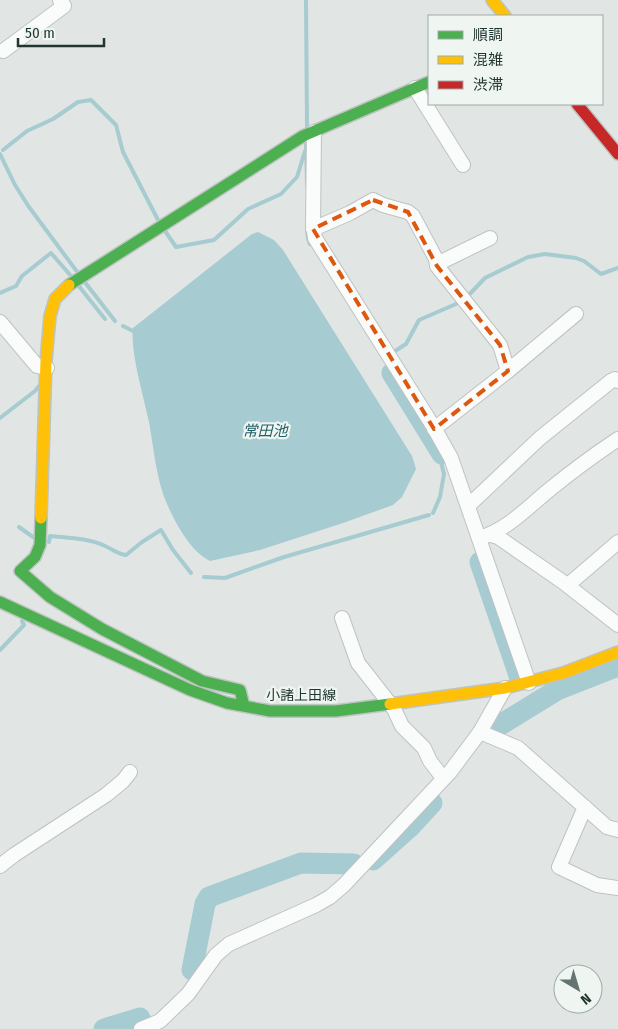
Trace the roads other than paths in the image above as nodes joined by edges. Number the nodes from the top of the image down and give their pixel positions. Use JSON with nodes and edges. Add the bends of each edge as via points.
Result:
{"nodes":[{"id":1,"x":60,"y":0,"type":"edge"},
{"id":2,"x":492,"y":0,"type":"edge"},
{"id":3,"x":504,"y":15,"type":"edge"},
{"id":4,"x":3,"y":51,"type":"dead end"},
{"id":5,"x":428,"y":82,"type":"edge"},
{"id":6,"x":415,"y":88,"type":"junction"},
{"id":7,"x":578,"y":105,"type":"edge"},
{"id":8,"x":309,"y":134,"type":"junction"},
{"id":9,"x":618,"y":154,"type":"edge"},
{"id":10,"x":463,"y":165,"type":"dead end"},
{"id":11,"x":314,"y":230,"type":"junction"},
{"id":12,"x":490,"y":238,"type":"dead end"},
{"id":13,"x":437,"y":264,"type":"junction"},
{"id":14,"x":576,"y":314,"type":"dead end"},
{"id":15,"x":0,"y":322,"type":"edge"},
{"id":16,"x":47,"y":368,"type":"junction"},
{"id":17,"x":508,"y":371,"type":"junction"},
{"id":18,"x":618,"y":381,"type":"edge"},
{"id":19,"x":434,"y":429,"type":"junction"},
{"id":20,"x":618,"y":439,"type":"edge"},
{"id":21,"x":468,"y":506,"type":"junction"},
{"id":22,"x":485,"y":536,"type":"junction"},
{"id":23,"x":618,"y":542,"type":"edge"},
{"id":24,"x":568,"y":585,"type":"junction"},
{"id":25,"x":0,"y":602,"type":"edge"},
{"id":26,"x":342,"y":618,"type":"dead end"},
{"id":27,"x":618,"y":625,"type":"edge"},
{"id":28,"x":618,"y":652,"type":"edge"},
{"id":29,"x":529,"y":683,"type":"junction"},
{"id":30,"x":505,"y":688,"type":"junction"},
{"id":31,"x":390,"y":704,"type":"junction"},
{"id":32,"x":244,"y":706,"type":"junction"},
{"id":33,"x":480,"y":732,"type":"junction"},
{"id":34,"x":130,"y":772,"type":"dead end"},
{"id":35,"x":443,"y":778,"type":"junction"},
{"id":36,"x":585,"y":806,"type":"junction"},
{"id":37,"x":618,"y":830,"type":"edge"},
{"id":38,"x":0,"y":866,"type":"edge"},
{"id":39,"x":618,"y":888,"type":"edge"},
{"id":40,"x":141,"y":1029,"type":"edge"}],
"edges":[{"from":1,"to":4,"type":"street","via":[[64,6]]},
{"from":2,"to":3,"type":"main road"},
{"from":5,"to":6,"type":"main road"},
{"from":6,"to":8,"type":"main road"},
{"from":6,"to":10,"type":"street"},
{"from":7,"to":9,"type":"main road"},
{"from":8,"to":11,"type":"street"},
{"from":8,"to":16,"type":"main road","via":[[70,283],[56,297],[51,309]]},
{"from":11,"to":13,"type":"street","via":[[375,200],[413,216]]},
{"from":11,"to":19,"type":"street","via":[[318,242]]},
{"from":12,"to":13,"type":"street"},
{"from":13,"to":17,"type":"street","via":[[500,345]]},
{"from":14,"to":17,"type":"street"},
{"from":15,"to":16,"type":"street","via":[[37,366]]},
{"from":16,"to":32,"type":"main road","via":[[40,545],[35,557],[20,572],[50,597],[102,629],[202,681],[240,690]]},
{"from":17,"to":19,"type":"street"},
{"from":18,"to":21,"type":"street","via":[[611,380],[540,438]]},
{"from":19,"to":21,"type":"street","via":[[454,464]]},
{"from":20,"to":22,"type":"street","via":[[504,527]]},
{"from":21,"to":22,"type":"street"},
{"from":22,"to":24,"type":"street","via":[[498,537]]},
{"from":22,"to":29,"type":"street"},
{"from":23,"to":24,"type":"street"},
{"from":24,"to":27,"type":"street"},
{"from":25,"to":32,"type":"main road","name":"小諸上田線","via":[[190,690]]},
{"from":26,"to":31,"type":"street","via":[[357,662]]},
{"from":28,"to":29,"type":"main road","name":"小諸上田線"},
{"from":29,"to":30,"type":"main road","name":"小諸上田線"},
{"from":30,"to":31,"type":"main road","name":"小諸上田線"},
{"from":30,"to":33,"type":"street"},
{"from":31,"to":32,"type":"main road","name":"小諸上田線","via":[[282,712]]},
{"from":31,"to":35,"type":"street","via":[[402,726],[424,748]]},
{"from":33,"to":35,"type":"street"},
{"from":33,"to":36,"type":"street","via":[[518,748]]},
{"from":34,"to":38,"type":"street","via":[[106,795]]},
{"from":35,"to":40,"type":"street","via":[[344,885],[316,905],[229,944],[216,955],[188,994],[160,1021]]},
{"from":36,"to":37,"type":"street","via":[[607,826]]},
{"from":36,"to":39,"type":"street","via":[[559,867],[597,885]]}]}
